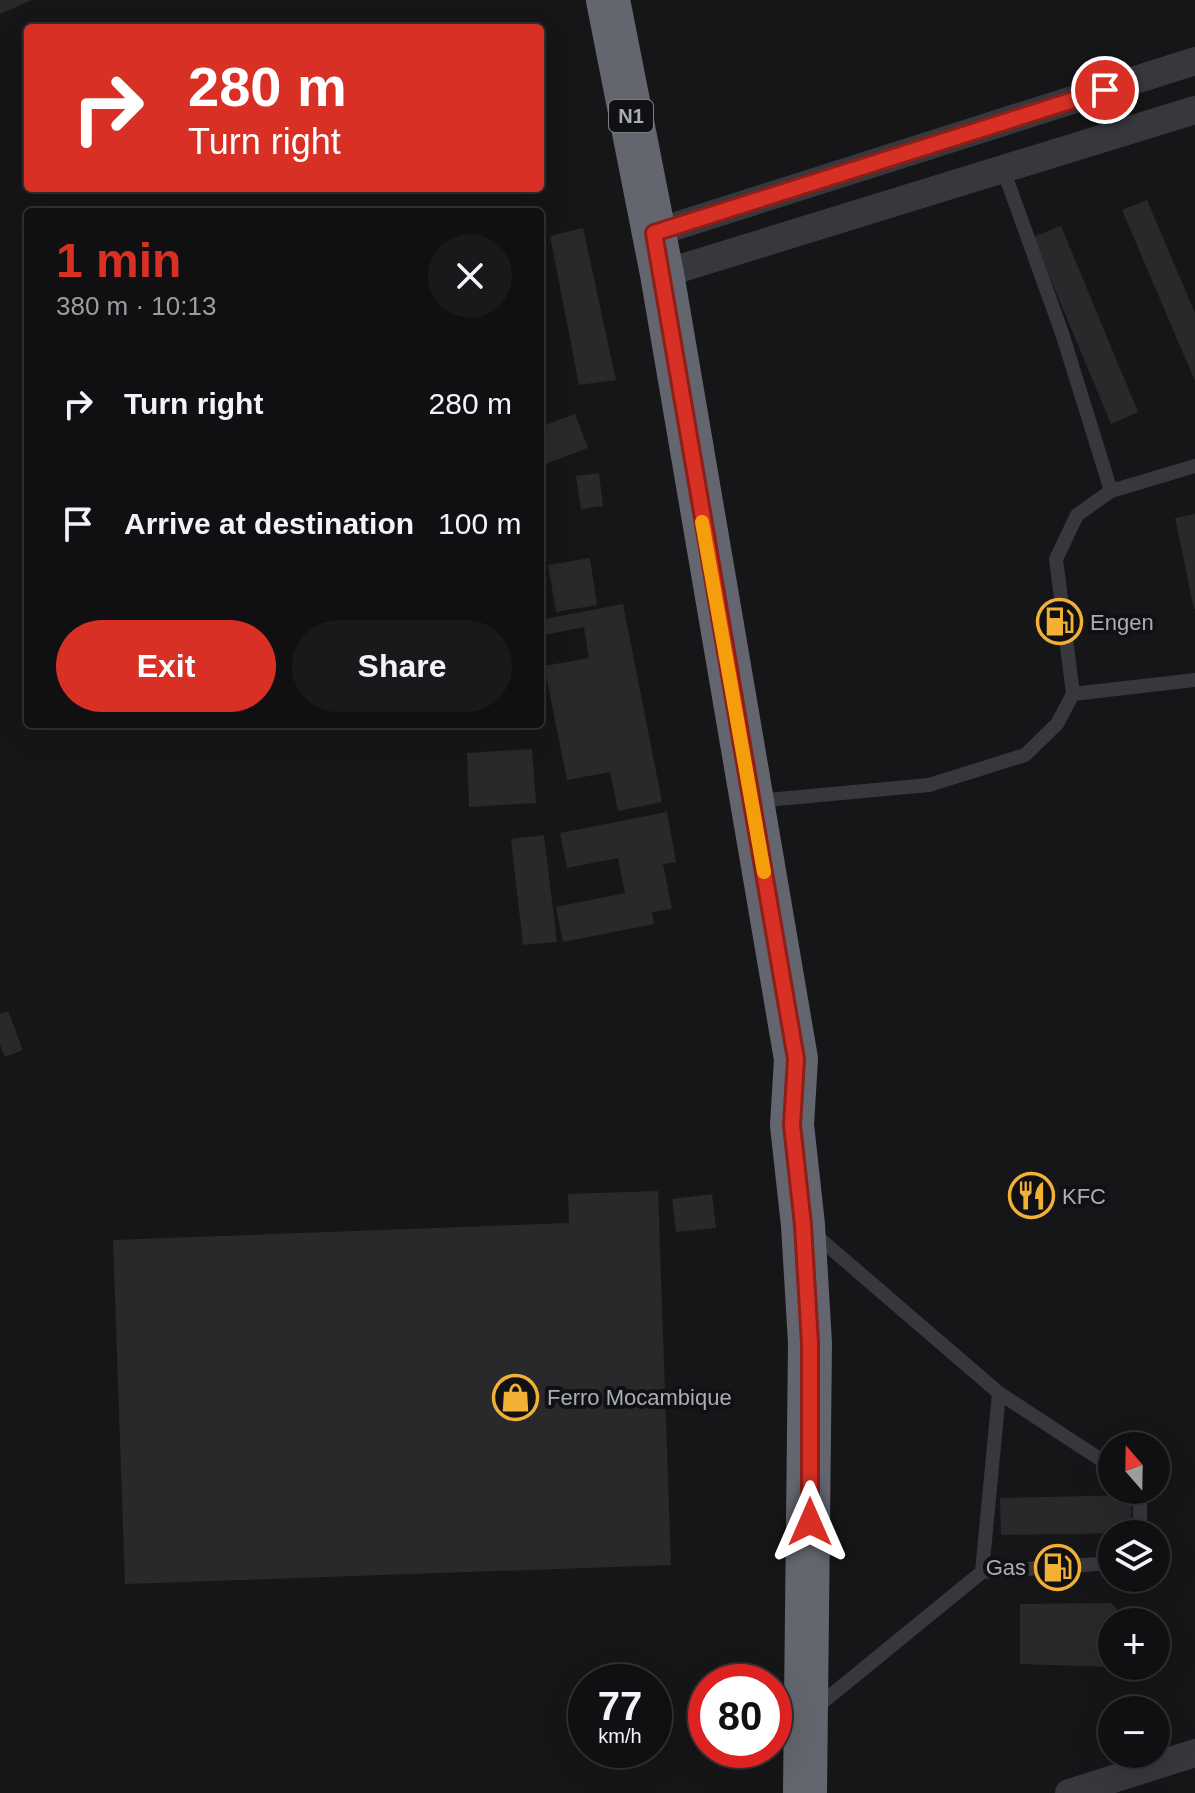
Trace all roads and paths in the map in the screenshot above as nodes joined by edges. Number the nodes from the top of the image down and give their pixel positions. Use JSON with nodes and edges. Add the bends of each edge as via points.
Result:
{"nodes":[{"id":1,"x":608,"y":0,"type":"edge"},
{"id":2,"x":1195,"y":61,"type":"edge"},
{"id":3,"x":1195,"y":110,"type":"edge"},
{"id":4,"x":1003,"y":169,"type":"junction"},
{"id":5,"x":658,"y":254,"type":"junction"},
{"id":6,"x":1195,"y":466,"type":"edge"},
{"id":7,"x":1111,"y":491,"type":"junction"},
{"id":8,"x":1195,"y":680,"type":"edge"},
{"id":9,"x":1073,"y":694,"type":"junction"},
{"id":10,"x":752,"y":801,"type":"junction"},
{"id":11,"x":803,"y":1225,"type":"junction"},
{"id":12,"x":999,"y":1393,"type":"junction"},
{"id":13,"x":1098,"y":1458,"type":"edge"},
{"id":14,"x":1098,"y":1564,"type":"edge"},
{"id":15,"x":982,"y":1572,"type":"junction"},
{"id":16,"x":809,"y":1714,"type":"junction"},
{"id":17,"x":1195,"y":1753,"type":"edge"},
{"id":18,"x":805,"y":1793,"type":"edge"},
{"id":19,"x":1069,"y":1793,"type":"edge"}],
"edges":[{"from":1,"to":5,"type":"highway","number":"N1"},
{"from":2,"to":5,"type":"street"},
{"from":3,"to":4,"type":"street"},
{"from":4,"to":5,"type":"street"},
{"from":4,"to":7,"type":"lane"},
{"from":5,"to":10,"type":"highway","number":"N1"},
{"from":6,"to":7,"type":"lane"},
{"from":7,"to":9,"type":"lane","via":[[1077,515],[1056,559]]},
{"from":8,"to":9,"type":"lane"},
{"from":9,"to":10,"type":"lane","via":[[1057,724],[1025,755],[929,785]]},
{"from":10,"to":11,"type":"highway","number":"N1","via":[[796,1059],[792,1125]]},
{"from":11,"to":12,"type":"lane"},
{"from":11,"to":16,"type":"highway","number":"N1","via":[[810,1343]]},
{"from":12,"to":13,"type":"lane"},
{"from":12,"to":15,"type":"lane"},
{"from":14,"to":15,"type":"lane"},
{"from":15,"to":16,"type":"lane"},
{"from":16,"to":18,"type":"highway","number":"N1"},
{"from":17,"to":19,"type":"street"}]}
